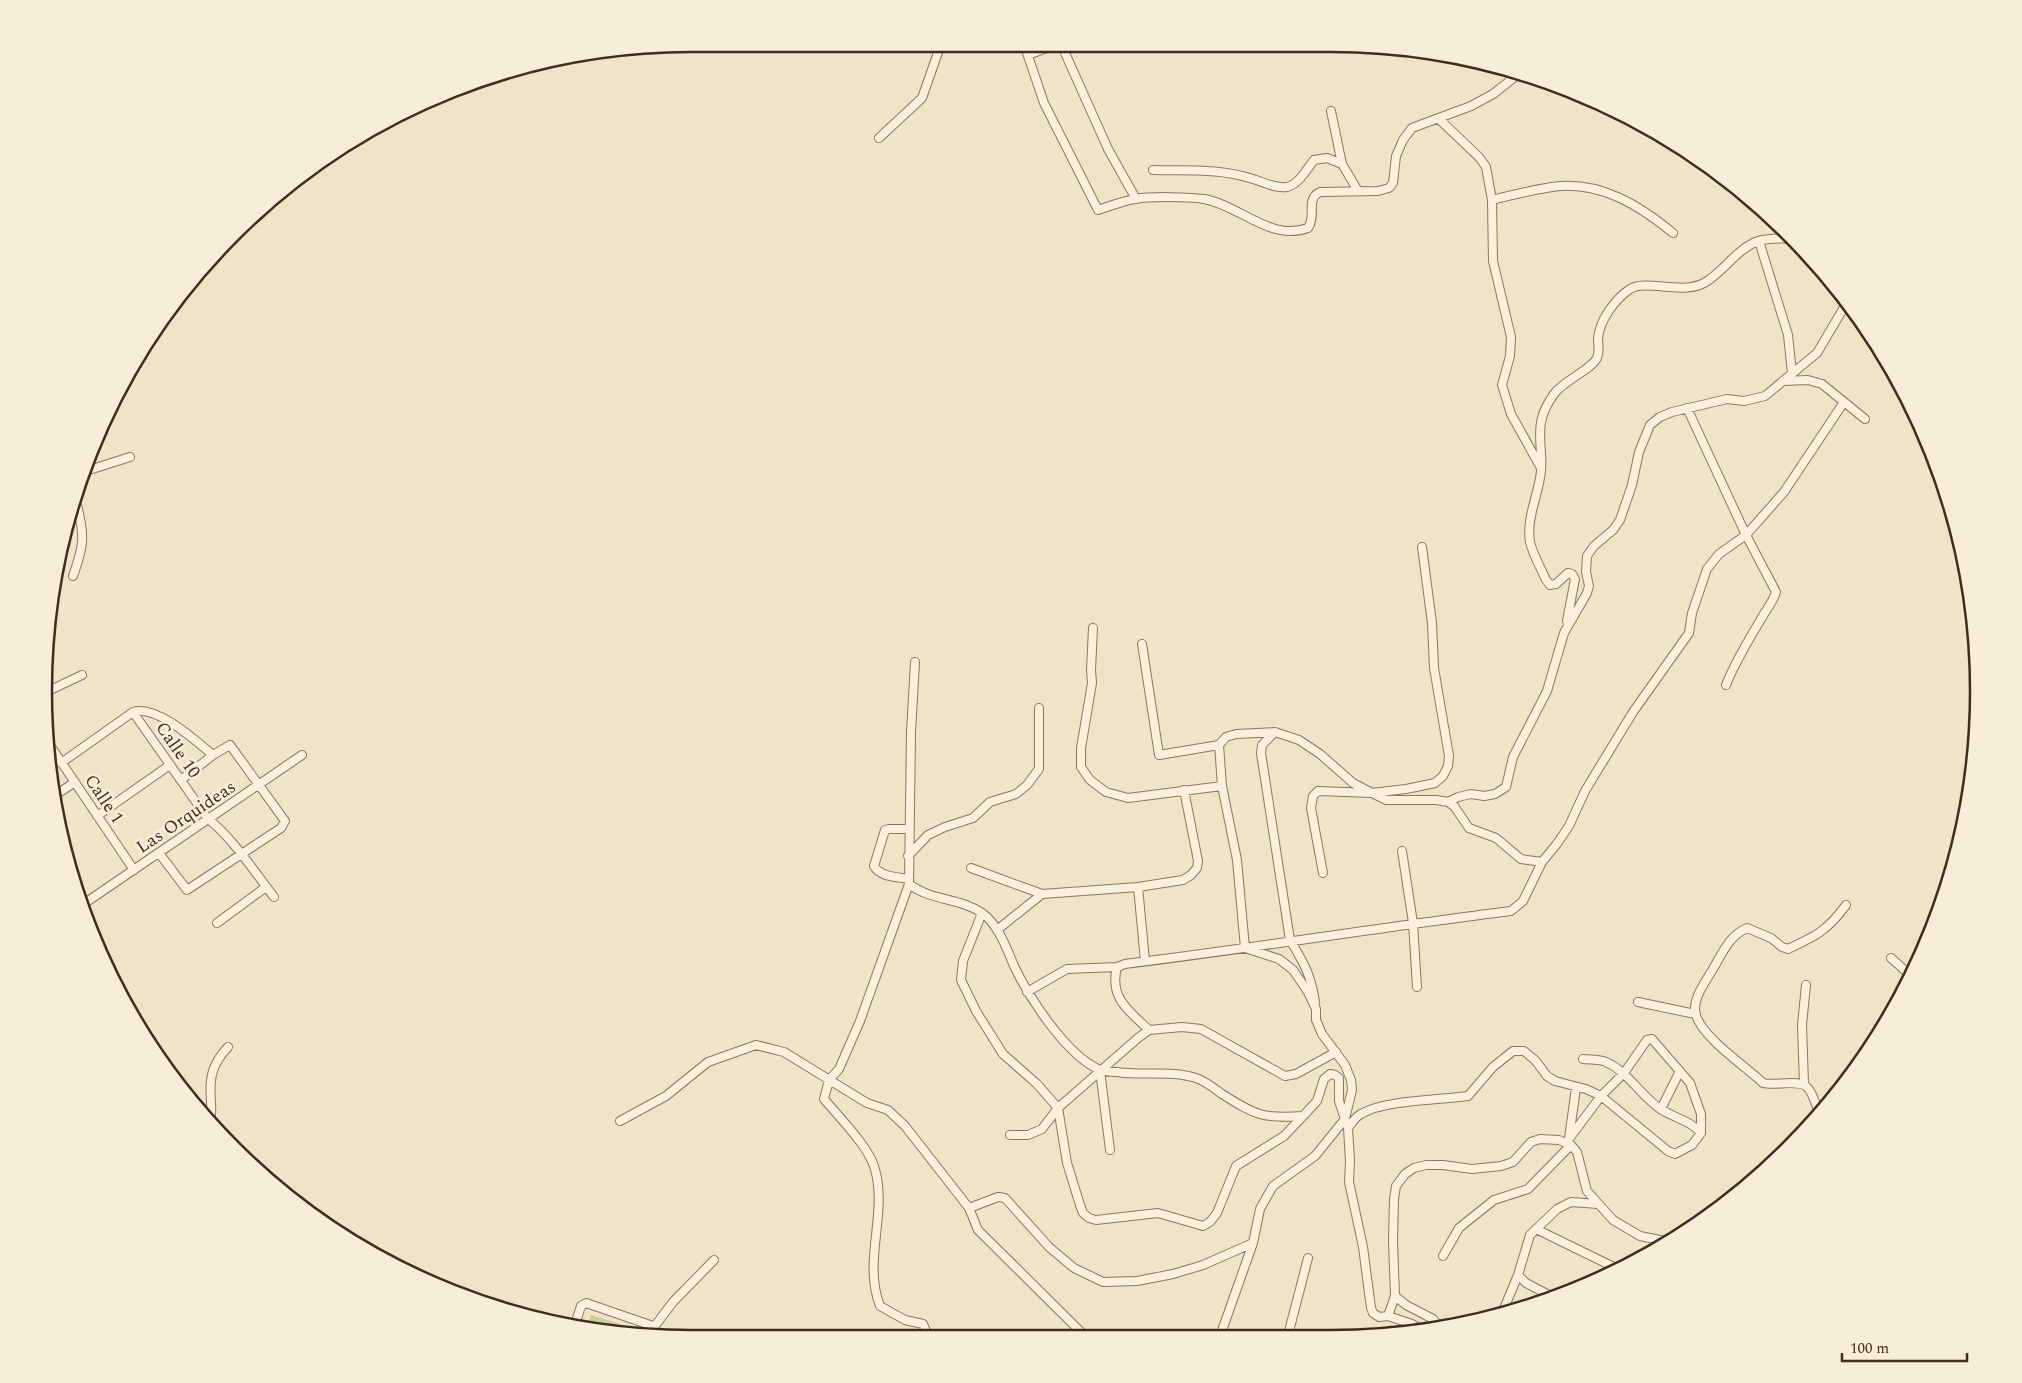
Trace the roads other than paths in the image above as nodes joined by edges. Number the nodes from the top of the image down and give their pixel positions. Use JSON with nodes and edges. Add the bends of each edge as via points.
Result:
{"nodes":[{"id":1,"x":938,"y":52,"type":"edge"},
{"id":2,"x":1027,"y":52,"type":"edge"},
{"id":3,"x":1036,"y":52,"type":"edge"},
{"id":4,"x":1065,"y":52,"type":"edge"},
{"id":5,"x":1028,"y":55,"type":"junction"},
{"id":6,"x":1512,"y":79,"type":"edge"},
{"id":7,"x":1331,"y":111,"type":"dead end"},
{"id":8,"x":1439,"y":119,"type":"junction"},
{"id":9,"x":879,"y":138,"type":"dead end"},
{"id":10,"x":1342,"y":164,"type":"junction"},
{"id":11,"x":1153,"y":170,"type":"dead end"},
{"id":12,"x":1358,"y":191,"type":"junction"},
{"id":13,"x":1136,"y":199,"type":"junction"},
{"id":14,"x":1492,"y":200,"type":"junction"},
{"id":15,"x":1673,"y":233,"type":"dead end"},
{"id":16,"x":1781,"y":239,"type":"edge"},
{"id":17,"x":1759,"y":241,"type":"junction"},
{"id":18,"x":1842,"y":310,"type":"edge"},
{"id":19,"x":1792,"y":373,"type":"junction"},
{"id":20,"x":1782,"y":381,"type":"junction"},
{"id":21,"x":1844,"y":402,"type":"junction"},
{"id":22,"x":1687,"y":408,"type":"junction"},
{"id":23,"x":1865,"y":420,"type":"dead end"},
{"id":24,"x":130,"y":457,"type":"dead end"},
{"id":25,"x":93,"y":469,"type":"edge"},
{"id":26,"x":1542,"y":470,"type":"junction"},
{"id":27,"x":78,"y":512,"type":"edge"},
{"id":28,"x":1746,"y":535,"type":"junction"},
{"id":29,"x":1422,"y":547,"type":"dead end"},
{"id":30,"x":74,"y":576,"type":"dead end"},
{"id":31,"x":1093,"y":628,"type":"dead end"},
{"id":32,"x":1564,"y":633,"type":"junction"},
{"id":33,"x":1142,"y":644,"type":"dead end"},
{"id":34,"x":915,"y":662,"type":"dead end"},
{"id":35,"x":82,"y":675,"type":"dead end"},
{"id":36,"x":1726,"y":685,"type":"dead end"},
{"id":37,"x":52,"y":689,"type":"edge"},
{"id":38,"x":1039,"y":708,"type":"dead end"},
{"id":39,"x":133,"y":712,"type":"junction"},
{"id":40,"x":1274,"y":732,"type":"junction"},
{"id":41,"x":1219,"y":745,"type":"junction"},
{"id":42,"x":56,"y":755,"type":"edge"},
{"id":43,"x":213,"y":755,"type":"junction"},
{"id":44,"x":302,"y":755,"type":"dead end"},
{"id":45,"x":61,"y":763,"type":"junction"},
{"id":46,"x":170,"y":765,"type":"junction"},
{"id":47,"x":181,"y":780,"type":"junction"},
{"id":48,"x":75,"y":782,"type":"junction"},
{"id":49,"x":258,"y":786,"type":"junction"},
{"id":50,"x":1222,"y":786,"type":"junction"},
{"id":51,"x":1184,"y":790,"type":"junction"},
{"id":52,"x":61,"y":791,"type":"edge"},
{"id":53,"x":1372,"y":793,"type":"junction"},
{"id":54,"x":1448,"y":802,"type":"junction"},
{"id":55,"x":97,"y":816,"type":"junction"},
{"id":56,"x":208,"y":819,"type":"junction"},
{"id":57,"x":909,"y":830,"type":"junction"},
{"id":58,"x":1402,"y":851,"type":"dead end"},
{"id":59,"x":159,"y":853,"type":"junction"},
{"id":60,"x":240,"y":854,"type":"junction"},
{"id":61,"x":908,"y":856,"type":"junction"},
{"id":62,"x":1542,"y":862,"type":"junction"},
{"id":63,"x":971,"y":868,"type":"dead end"},
{"id":64,"x":134,"y":870,"type":"junction"},
{"id":65,"x":1323,"y":873,"type":"dead end"},
{"id":66,"x":909,"y":882,"type":"junction"},
{"id":67,"x":266,"y":887,"type":"junction"},
{"id":68,"x":1138,"y":887,"type":"junction"},
{"id":69,"x":1042,"y":894,"type":"junction"},
{"id":70,"x":274,"y":897,"type":"dead end"},
{"id":71,"x":88,"y":901,"type":"edge"},
{"id":72,"x":1846,"y":904,"type":"dead end"},
{"id":73,"x":982,"y":913,"type":"junction"},
{"id":74,"x":217,"y":923,"type":"dead end"},
{"id":75,"x":1413,"y":923,"type":"junction"},
{"id":76,"x":997,"y":930,"type":"junction"},
{"id":77,"x":1290,"y":940,"type":"junction"},
{"id":78,"x":1245,"y":948,"type":"junction"},
{"id":79,"x":1891,"y":958,"type":"dead end"},
{"id":80,"x":1145,"y":962,"type":"junction"},
{"id":81,"x":1117,"y":967,"type":"junction"},
{"id":82,"x":1905,"y":971,"type":"edge"},
{"id":83,"x":1806,"y":985,"type":"dead end"},
{"id":84,"x":1417,"y":987,"type":"dead end"},
{"id":85,"x":1027,"y":992,"type":"junction"},
{"id":86,"x":1638,"y":1002,"type":"dead end"},
{"id":87,"x":1316,"y":1008,"type":"junction"},
{"id":88,"x":1695,"y":1014,"type":"junction"},
{"id":89,"x":1150,"y":1030,"type":"junction"},
{"id":90,"x":228,"y":1047,"type":"dead end"},
{"id":91,"x":1336,"y":1052,"type":"junction"},
{"id":92,"x":1583,"y":1059,"type":"dead end"},
{"id":93,"x":1100,"y":1070,"type":"junction"},
{"id":94,"x":1680,"y":1071,"type":"junction"},
{"id":95,"x":1624,"y":1073,"type":"junction"},
{"id":96,"x":829,"y":1080,"type":"junction"},
{"id":97,"x":1804,"y":1084,"type":"junction"},
{"id":98,"x":1576,"y":1088,"type":"junction"},
{"id":99,"x":1601,"y":1096,"type":"junction"},
{"id":100,"x":1817,"y":1106,"type":"edge"},
{"id":101,"x":1058,"y":1108,"type":"junction"},
{"id":102,"x":1661,"y":1109,"type":"junction"},
{"id":103,"x":212,"y":1114,"type":"edge"},
{"id":104,"x":1303,"y":1116,"type":"junction"},
{"id":105,"x":1345,"y":1119,"type":"junction"},
{"id":106,"x":620,"y":1121,"type":"dead end"},
{"id":107,"x":1348,"y":1128,"type":"junction"},
{"id":108,"x":1701,"y":1133,"type":"junction"},
{"id":109,"x":1010,"y":1135,"type":"dead end"},
{"id":110,"x":1569,"y":1143,"type":"junction"},
{"id":111,"x":1110,"y":1150,"type":"dead end"},
{"id":112,"x":1598,"y":1204,"type":"junction"},
{"id":113,"x":970,"y":1208,"type":"junction"},
{"id":114,"x":1536,"y":1229,"type":"junction"},
{"id":115,"x":1659,"y":1240,"type":"edge"},
{"id":116,"x":1252,"y":1243,"type":"junction"},
{"id":117,"x":1443,"y":1256,"type":"dead end"},
{"id":118,"x":1308,"y":1258,"type":"dead end"},
{"id":119,"x":714,"y":1260,"type":"dead end"},
{"id":120,"x":1611,"y":1266,"type":"edge"},
{"id":121,"x":1518,"y":1275,"type":"junction"},
{"id":122,"x":1546,"y":1293,"type":"edge"},
{"id":123,"x":1395,"y":1296,"type":"junction"},
{"id":124,"x":1505,"y":1306,"type":"edge"},
{"id":125,"x":1388,"y":1316,"type":"junction"},
{"id":126,"x":577,"y":1320,"type":"edge"},
{"id":127,"x":1435,"y":1321,"type":"edge"},
{"id":128,"x":1414,"y":1325,"type":"edge"},
{"id":129,"x":653,"y":1326,"type":"junction"},
{"id":130,"x":651,"y":1329,"type":"edge"},
{"id":131,"x":926,"y":1330,"type":"edge"},
{"id":132,"x":1079,"y":1330,"type":"edge"},
{"id":133,"x":1222,"y":1330,"type":"edge"},
{"id":134,"x":1289,"y":1330,"type":"edge"}],
"edges":[{"from":1,"to":9,"type":"street","via":[[922,98]]},
{"from":2,"to":5,"type":"street"},
{"from":3,"to":5,"type":"street"},
{"from":4,"to":13,"type":"street","via":[[1108,149]]},
{"from":5,"to":13,"type":"street","via":[[1044,103],[1098,210]]},
{"from":6,"to":8,"type":"street","via":[[1493,94]]},
{"from":7,"to":10,"type":"street"},
{"from":8,"to":12,"type":"street","via":[[1420,124],[1407,134],[1396,156],[1393,183],[1388,188]]},
{"from":8,"to":14,"type":"street","via":[[1486,167]]},
{"from":10,"to":11,"type":"street","via":[[1327,158],[1314,160],[1298,181],[1290,187],[1281,188],[1238,174],[1208,170]]},
{"from":10,"to":12,"type":"street"},
{"from":12,"to":13,"type":"street","via":[[1314,195],[1311,225],[1292,232],[1278,230],[1204,199]]},
{"from":14,"to":15,"type":"street","via":[[1554,186],[1588,186],[1614,194],[1649,213]]},
{"from":14,"to":26,"type":"street","via":[[1492,261],[1511,337],[1510,356],[1502,385],[1511,414]]},
{"from":16,"to":17,"type":"street"},
{"from":17,"to":19,"type":"street","via":[[1788,334]]},
{"from":17,"to":26,"type":"street","via":[[1702,284],[1665,288],[1637,286],[1614,304],[1601,327],[1596,360],[1555,393],[1542,417]]},
{"from":18,"to":19,"type":"street","via":[[1817,353]]},
{"from":19,"to":20,"type":"street"},
{"from":20,"to":21,"type":"street","via":[[1808,380],[1822,384]]},
{"from":20,"to":22,"type":"street","via":[[1765,396],[1744,401],[1727,399]]},
{"from":21,"to":23,"type":"street"},
{"from":21,"to":28,"type":"street","via":[[1784,492]]},
{"from":22,"to":28,"type":"street"},
{"from":22,"to":32,"type":"street","via":[[1660,417],[1650,425],[1620,520],[1587,556],[1587,593]]},
{"from":24,"to":25,"type":"street"},
{"from":26,"to":32,"type":"street","via":[[1532,510],[1530,542],[1550,585],[1568,573],[1575,579]]},
{"from":27,"to":30,"type":"street","via":[[83,549]]},
{"from":28,"to":36,"type":"street","via":[[1776,592],[1738,657]]},
{"from":28,"to":62,"type":"street","via":[[1719,554],[1707,569],[1688,633],[1641,699],[1585,791],[1569,826]]},
{"from":29,"to":53,"type":"street","via":[[1448,766],[1435,783]]},
{"from":31,"to":51,"type":"street","via":[[1092,683],[1084,726],[1082,767],[1090,780],[1106,792],[1128,798]]},
{"from":32,"to":54,"type":"street","via":[[1547,691],[1513,757],[1506,787],[1495,794],[1471,794]]},
{"from":33,"to":41,"type":"street","via":[[1159,755]]},
{"from":34,"to":57,"type":"street"},
{"from":35,"to":37,"type":"street"},
{"from":38,"to":61,"type":"street","via":[[1039,769],[1027,785],[1016,794],[990,802],[973,818],[928,835]]},
{"from":39,"to":43,"type":"street","via":[[147,710],[184,732]]},
{"from":39,"to":45,"type":"street"},
{"from":39,"to":46,"type":"street","name":"Calle 10"},
{"from":40,"to":41,"type":"street","via":[[1236,734],[1226,737]]},
{"from":40,"to":53,"type":"street","via":[[1299,740],[1353,784]]},
{"from":40,"to":77,"type":"street","via":[[1262,745],[1261,753]]},
{"from":41,"to":50,"type":"street"},
{"from":42,"to":45,"type":"street","name":"Calle 1"},
{"from":43,"to":47,"type":"street"},
{"from":43,"to":49,"type":"street","via":[[230,745]]},
{"from":44,"to":49,"type":"street","name":"Las Orquideas"},
{"from":45,"to":48,"type":"street","name":"Calle 1"},
{"from":46,"to":47,"type":"street","name":"Calle 10"},
{"from":46,"to":55,"type":"street"},
{"from":47,"to":56,"type":"street","name":"Calle 10"},
{"from":48,"to":52,"type":"street"},
{"from":48,"to":55,"type":"street","name":"Calle 1"},
{"from":49,"to":56,"type":"street","name":"Las Orquideas"},
{"from":49,"to":60,"type":"street","via":[[285,821],[281,828]]},
{"from":50,"to":51,"type":"street"},
{"from":50,"to":78,"type":"street","via":[[1237,860]]},
{"from":51,"to":68,"type":"street","via":[[1197,868],[1182,880]]},
{"from":53,"to":54,"type":"street","via":[[1386,800]]},
{"from":53,"to":65,"type":"street","via":[[1318,792],[1313,796],[1311,808]]},
{"from":54,"to":62,"type":"street","via":[[1469,828],[1496,838],[1521,859]]},
{"from":55,"to":64,"type":"street","name":"Calle 1"},
{"from":56,"to":59,"type":"street","name":"Las Orquideas"},
{"from":56,"to":60,"type":"street","name":"Calle 10"},
{"from":57,"to":61,"type":"street"},
{"from":57,"to":66,"type":"street","via":[[885,830],[874,866],[878,872]]},
{"from":58,"to":75,"type":"street"},
{"from":59,"to":60,"type":"street","via":[[187,890]]},
{"from":59,"to":64,"type":"street","name":"Las Orquideas"},
{"from":60,"to":67,"type":"street","name":"Calle 10"},
{"from":61,"to":66,"type":"street"},
{"from":62,"to":75,"type":"street","via":[[1523,901],[1511,911]]},
{"from":63,"to":69,"type":"street"},
{"from":64,"to":71,"type":"street","name":"Las Orquideas"},
{"from":66,"to":73,"type":"street","via":[[916,890]]},
{"from":66,"to":96,"type":"street","via":[[860,1021],[839,1069]]},
{"from":67,"to":70,"type":"street","name":"Calle 10"},
{"from":67,"to":74,"type":"street"},
{"from":68,"to":69,"type":"street"},
{"from":68,"to":80,"type":"street"},
{"from":69,"to":76,"type":"street"},
{"from":72,"to":88,"type":"street","via":[[1833,923],[1816,936],[1788,949],[1747,928],[1735,934],[1697,998]]},
{"from":73,"to":76,"type":"street"},
{"from":73,"to":101,"type":"street","via":[[963,961],[961,980],[976,1011],[1004,1054]]},
{"from":75,"to":77,"type":"street"},
{"from":75,"to":84,"type":"street"},
{"from":76,"to":85,"type":"street"},
{"from":77,"to":78,"type":"street"},
{"from":77,"to":87,"type":"street","via":[[1312,980]]},
{"from":78,"to":80,"type":"street"},
{"from":78,"to":87,"type":"street","via":[[1279,959],[1293,970]]},
{"from":79,"to":82,"type":"street"},
{"from":80,"to":81,"type":"street"},
{"from":81,"to":85,"type":"street","via":[[1067,969]]},
{"from":81,"to":89,"type":"street","via":[[1114,979],[1121,1002]]},
{"from":83,"to":97,"type":"street","via":[[1802,1025]]},
{"from":85,"to":93,"type":"street","via":[[1052,1027],[1084,1061]]},
{"from":86,"to":88,"type":"street"},
{"from":87,"to":91,"type":"street","via":[[1316,1020],[1322,1034]]},
{"from":88,"to":97,"type":"street","via":[[1706,1034],[1763,1083]]},
{"from":89,"to":91,"type":"street","via":[[1201,1029],[1285,1076],[1296,1074]]},
{"from":89,"to":93,"type":"street"},
{"from":90,"to":103,"type":"street","via":[[212,1070]]},
{"from":91,"to":105,"type":"street","via":[[1351,1080]]},
{"from":92,"to":95,"type":"street","via":[[1604,1061]]},
{"from":93,"to":101,"type":"street"},
{"from":93,"to":104,"type":"street","via":[[1128,1074],[1182,1074],[1199,1079],[1260,1115],[1277,1118]]},
{"from":93,"to":111,"type":"street"},
{"from":94,"to":95,"type":"street","via":[[1652,1039],[1647,1040]]},
{"from":94,"to":102,"type":"street"},
{"from":94,"to":108,"type":"street","via":[[1695,1094],[1701,1114]]},
{"from":95,"to":99,"type":"street"},
{"from":95,"to":102,"type":"street","via":[[1646,1098]]},
{"from":96,"to":106,"type":"street","via":[[784,1052],[756,1045],[708,1062],[666,1096]]},
{"from":96,"to":113,"type":"street","via":[[867,1103],[888,1110],[905,1126]]},
{"from":96,"to":131,"type":"street","via":[[824,1099],[874,1165],[880,1200],[872,1266],[876,1297],[888,1312],[923,1324]]},
{"from":97,"to":100,"type":"street"},
{"from":98,"to":99,"type":"street"},
{"from":98,"to":107,"type":"street","via":[[1547,1076],[1524,1051],[1513,1052],[1493,1067],[1468,1096],[1374,1109],[1360,1114]]},
{"from":98,"to":110,"type":"street"},
{"from":99,"to":108,"type":"street","via":[[1675,1154],[1692,1145]]},
{"from":99,"to":110,"type":"street"},
{"from":101,"to":104,"type":"street","via":[[1067,1163],[1083,1213],[1089,1218],[1096,1220],[1158,1213],[1203,1226],[1217,1212],[1236,1166],[1284,1136]]},
{"from":101,"to":109,"type":"street","via":[[1035,1134]]},
{"from":102,"to":108,"type":"street","via":[[1692,1123]]},
{"from":104,"to":105,"type":"street","via":[[1317,1101],[1324,1079],[1330,1074],[1339,1078],[1339,1101]]},
{"from":105,"to":107,"type":"street"},
{"from":105,"to":116,"type":"street","via":[[1315,1156],[1273,1186],[1260,1209]]},
{"from":107,"to":125,"type":"street","via":[[1349,1182],[1363,1246],[1371,1308],[1379,1318]]},
{"from":110,"to":112,"type":"street","via":[[1579,1156],[1587,1191]]},
{"from":110,"to":117,"type":"street","via":[[1528,1189],[1494,1200],[1460,1228]]},
{"from":110,"to":123,"type":"street","via":[[1540,1139],[1531,1142],[1513,1162],[1501,1166],[1472,1169],[1434,1164],[1414,1168],[1405,1174],[1400,1179],[1394,1199]]},
{"from":112,"to":114,"type":"street","via":[[1571,1202],[1557,1209]]},
{"from":112,"to":115,"type":"street","via":[[1625,1228],[1640,1236]]},
{"from":113,"to":116,"type":"street","via":[[998,1197],[1005,1198],[1049,1247],[1074,1268],[1103,1282],[1137,1281],[1173,1274],[1203,1265]]},
{"from":113,"to":132,"type":"street","via":[[978,1230]]},
{"from":114,"to":120,"type":"street"},
{"from":114,"to":121,"type":"street","via":[[1530,1235]]},
{"from":116,"to":133,"type":"street"},
{"from":118,"to":134,"type":"street"},
{"from":119,"to":129,"type":"street"},
{"from":121,"to":122,"type":"street"},
{"from":121,"to":124,"type":"street"},
{"from":123,"to":125,"type":"street"},
{"from":123,"to":127,"type":"street"},
{"from":125,"to":128,"type":"street"},
{"from":126,"to":129,"type":"street","via":[[581,1306],[586,1304]]},
{"from":129,"to":130,"type":"street"}]}
